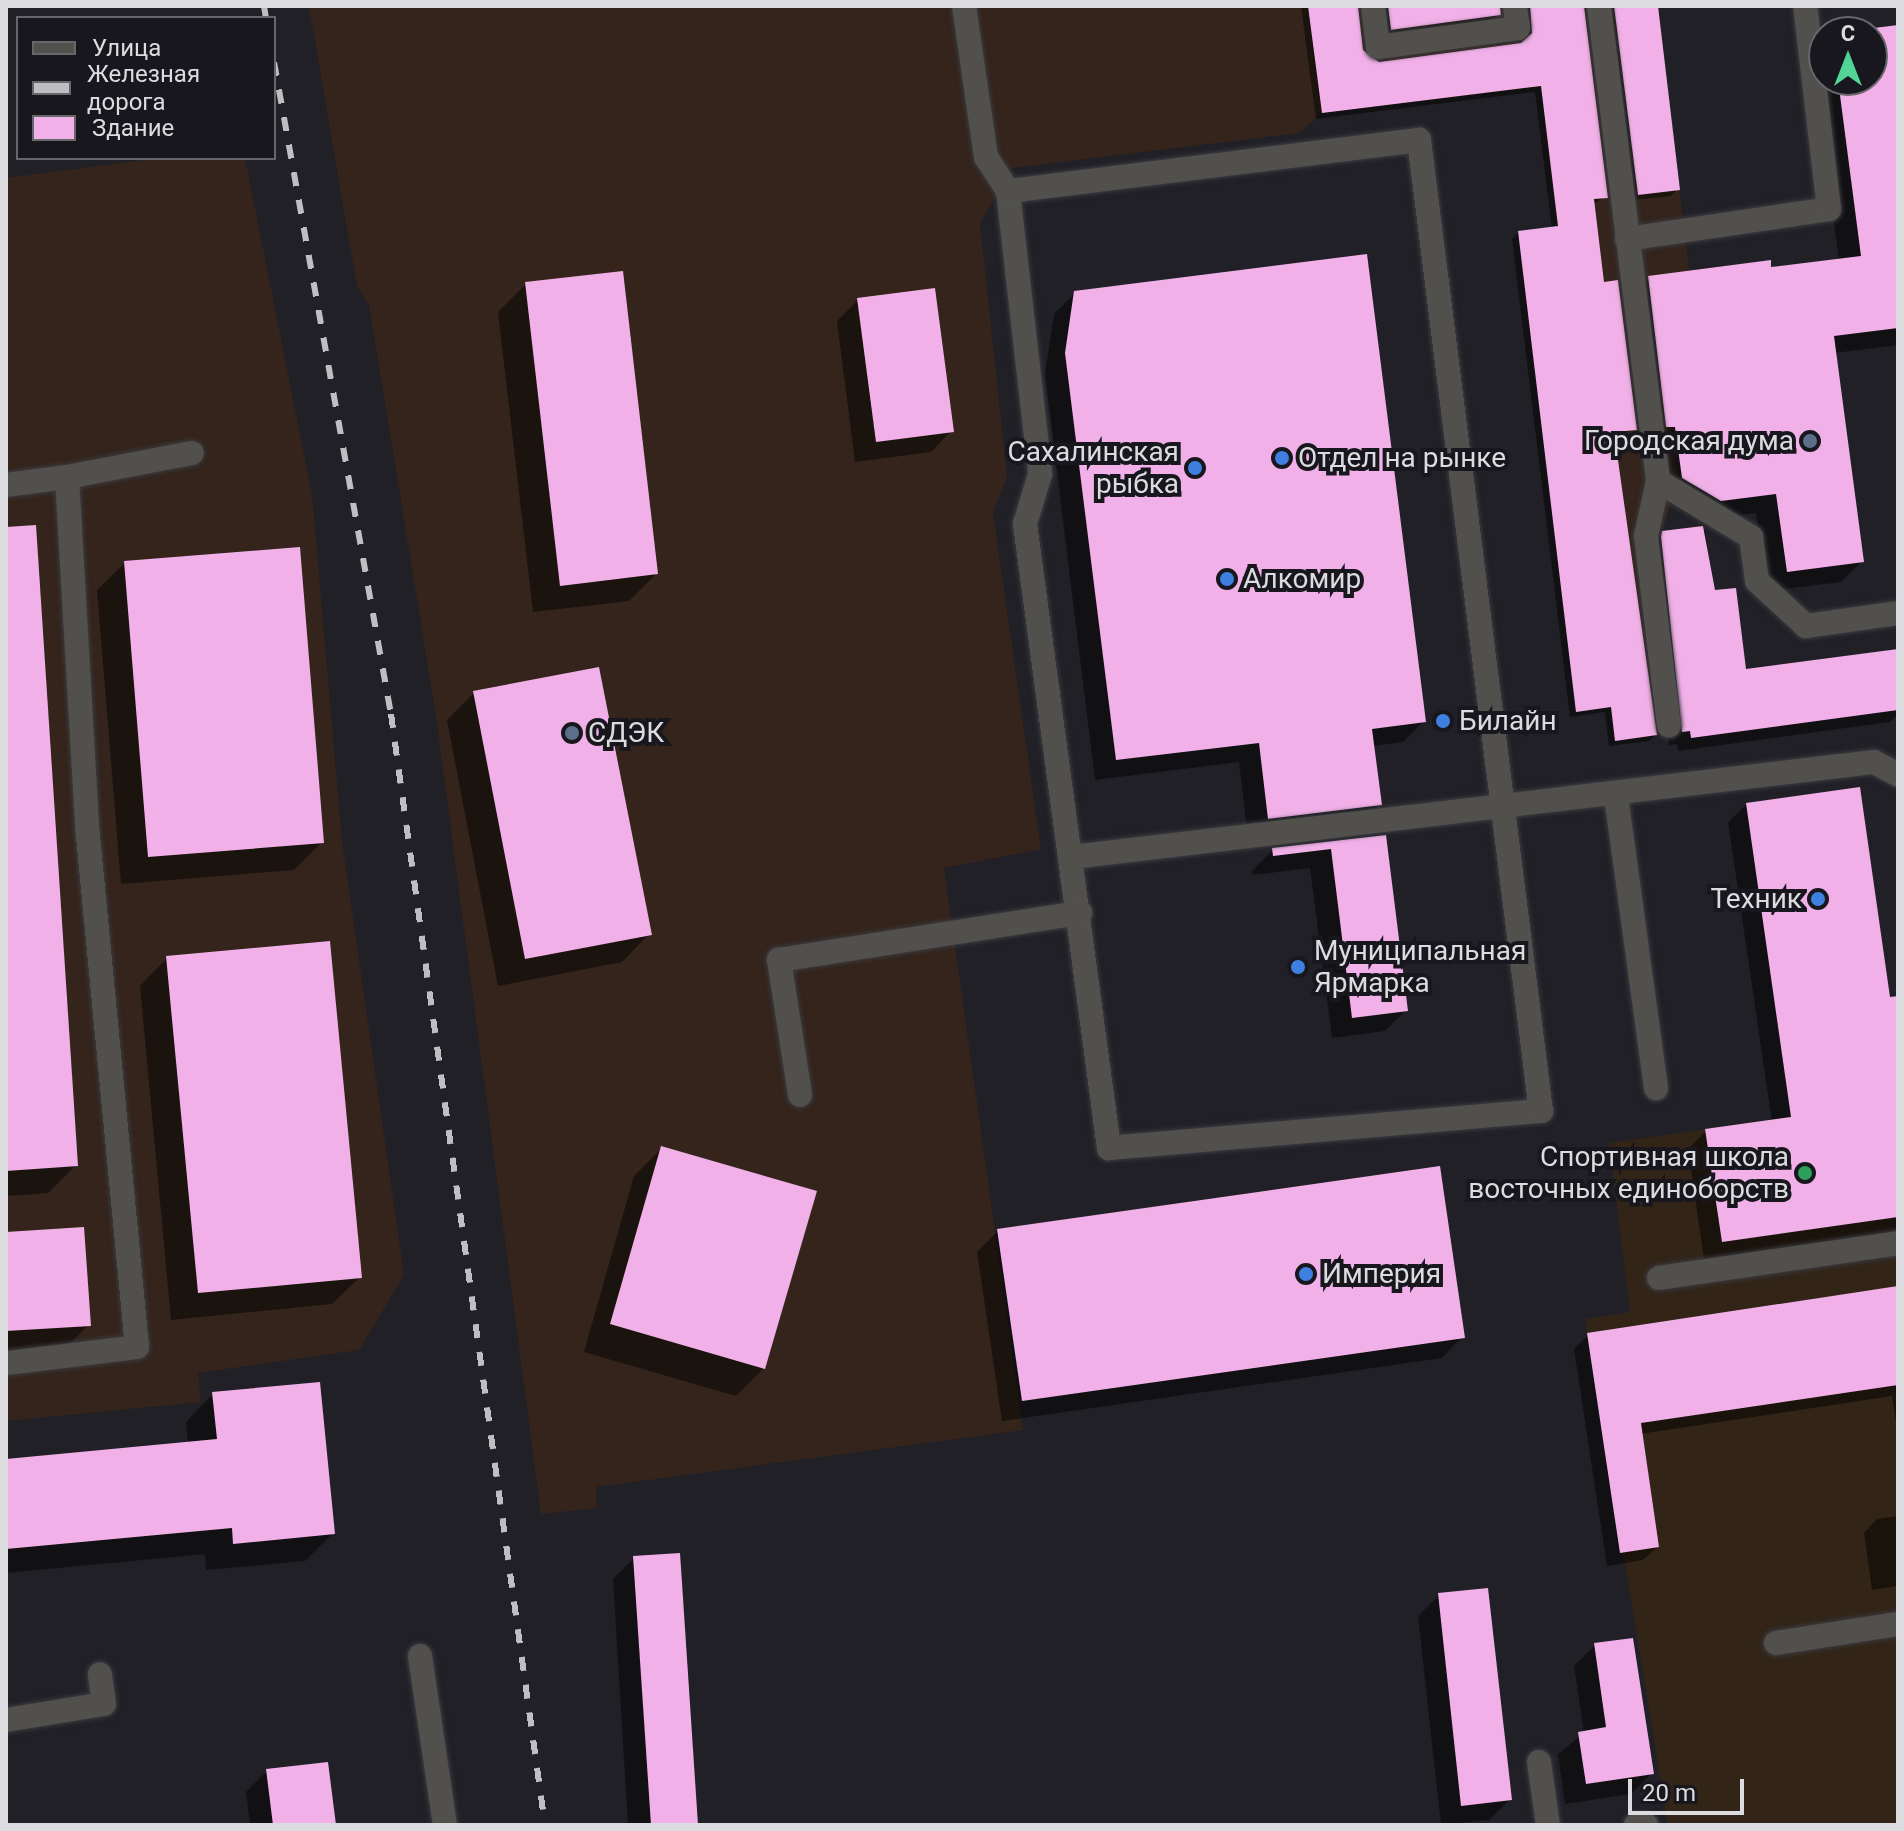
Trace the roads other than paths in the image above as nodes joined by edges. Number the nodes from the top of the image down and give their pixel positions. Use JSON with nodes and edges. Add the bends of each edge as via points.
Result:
{"nodes":[{"id":1,"x":964,"y":6,"type":"edge"},
{"id":2,"x":1373,"y":6,"type":"edge"},
{"id":3,"x":1515,"y":6,"type":"edge"},
{"id":4,"x":1599,"y":6,"type":"edge"},
{"id":5,"x":1805,"y":6,"type":"edge"},
{"id":6,"x":1008,"y":191,"type":"junction"},
{"id":7,"x":1627,"y":239,"type":"junction"},
{"id":8,"x":192,"y":453,"type":"dead end"},
{"id":9,"x":67,"y":477,"type":"junction"},
{"id":10,"x":1658,"y":481,"type":"junction"},
{"id":11,"x":6,"y":485,"type":"edge"},
{"id":12,"x":1898,"y":613,"type":"edge"},
{"id":13,"x":1669,"y":726,"type":"dead end"},
{"id":14,"x":1898,"y":775,"type":"edge"},
{"id":15,"x":1616,"y":796,"type":"junction"},
{"id":16,"x":1505,"y":809,"type":"junction"},
{"id":17,"x":1072,"y":857,"type":"junction"},
{"id":18,"x":1080,"y":913,"type":"junction"},
{"id":19,"x":1656,"y":1088,"type":"dead end"},
{"id":20,"x":800,"y":1095,"type":"dead end"},
{"id":21,"x":1898,"y":1243,"type":"edge"},
{"id":22,"x":1659,"y":1278,"type":"dead end"},
{"id":23,"x":6,"y":1363,"type":"edge"},
{"id":24,"x":1898,"y":1624,"type":"edge"},
{"id":25,"x":1776,"y":1643,"type":"dead end"},
{"id":26,"x":420,"y":1656,"type":"dead end"},
{"id":27,"x":100,"y":1674,"type":"dead end"},
{"id":28,"x":6,"y":1720,"type":"edge"},
{"id":29,"x":1539,"y":1762,"type":"dead end"},
{"id":30,"x":445,"y":1825,"type":"edge"},
{"id":31,"x":1548,"y":1825,"type":"edge"},
{"id":32,"x":1636,"y":1825,"type":"edge"},
{"id":33,"x":1646,"y":1825,"type":"edge"}],
"edges":[{"from":1,"to":6,"type":"street","via":[[986,157]]},
{"from":2,"to":3,"type":"street","via":[[1378,47],[1518,28]]},
{"from":4,"to":7,"type":"street"},
{"from":5,"to":7,"type":"street","via":[[1829,209]]},
{"from":6,"to":16,"type":"street","via":[[1419,140]]},
{"from":6,"to":17,"type":"street","via":[[1040,474],[1025,524]]},
{"from":7,"to":10,"type":"street"},
{"from":8,"to":9,"type":"street"},
{"from":9,"to":11,"type":"street"},
{"from":9,"to":23,"type":"street","via":[[88,836],[137,1347]]},
{"from":10,"to":12,"type":"street","via":[[1751,537],[1757,581],[1806,626]]},
{"from":10,"to":13,"type":"street","via":[[1646,536]]},
{"from":14,"to":15,"type":"street","via":[[1874,762]]},
{"from":15,"to":16,"type":"street"},
{"from":15,"to":19,"type":"street"},
{"from":16,"to":17,"type":"street"},
{"from":16,"to":18,"type":"street","via":[[1541,1111],[1109,1148]]},
{"from":17,"to":18,"type":"street"},
{"from":18,"to":20,"type":"street","via":[[779,960]]},
{"from":21,"to":22,"type":"street"},
{"from":24,"to":25,"type":"street"},
{"from":26,"to":30,"type":"street"},
{"from":27,"to":28,"type":"street","via":[[104,1704]]},
{"from":29,"to":31,"type":"street"},
{"from":32,"to":33,"type":"street"}]}
